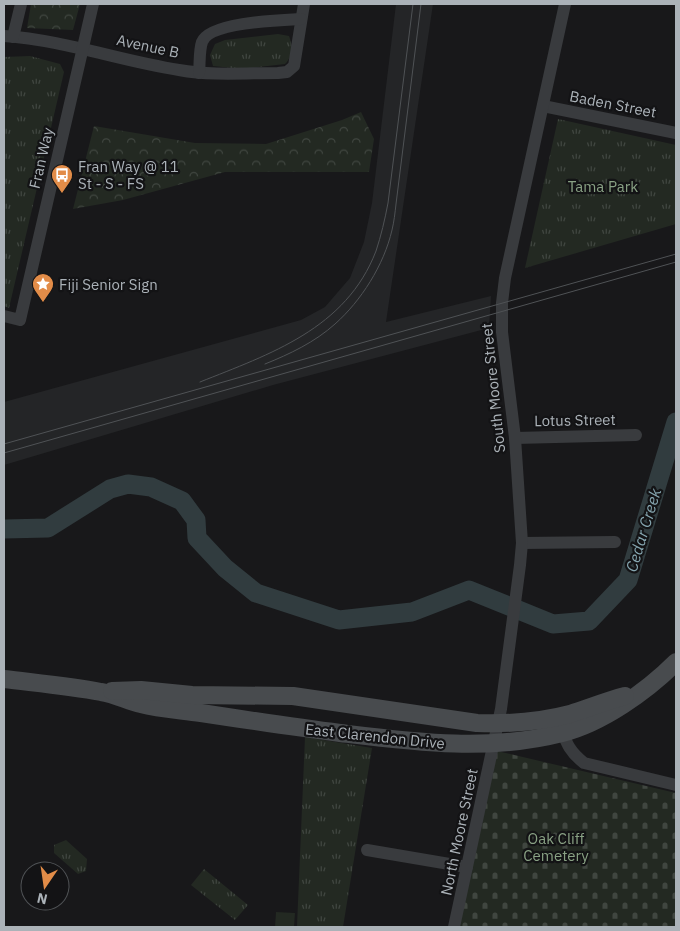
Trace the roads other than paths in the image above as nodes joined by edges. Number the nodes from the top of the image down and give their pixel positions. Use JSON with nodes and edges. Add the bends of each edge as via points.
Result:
{"nodes":[{"id":1,"x":21,"y":4,"type":"edge"},
{"id":2,"x":93,"y":4,"type":"edge"},
{"id":3,"x":304,"y":4,"type":"edge"},
{"id":4,"x":565,"y":4,"type":"edge"},
{"id":5,"x":301,"y":20,"type":"junction"},
{"id":6,"x":8,"y":36,"type":"edge"},
{"id":7,"x":83,"y":48,"type":"junction"},
{"id":8,"x":198,"y":72,"type":"junction"},
{"id":9,"x":543,"y":106,"type":"junction"},
{"id":10,"x":676,"y":133,"type":"edge"},
{"id":11,"x":4,"y":316,"type":"edge"},
{"id":12,"x":636,"y":436,"type":"dead end"},
{"id":13,"x":515,"y":438,"type":"junction"},
{"id":14,"x":615,"y":542,"type":"dead end"},
{"id":15,"x":522,"y":543,"type":"junction"},
{"id":16,"x":676,"y":662,"type":"edge"},
{"id":17,"x":4,"y":679,"type":"edge"},
{"id":18,"x":103,"y":692,"type":"junction"},
{"id":19,"x":382,"y":709,"type":"junction"},
{"id":20,"x":498,"y":724,"type":"junction"},
{"id":21,"x":560,"y":725,"type":"junction"},
{"id":22,"x":377,"y":738,"type":"junction"},
{"id":23,"x":494,"y":744,"type":"junction"},
{"id":24,"x":676,"y":784,"type":"edge"},
{"id":25,"x":367,"y":850,"type":"dead end"},
{"id":26,"x":467,"y":867,"type":"junction"},
{"id":27,"x":454,"y":927,"type":"edge"}],
"edges":[{"from":1,"to":6,"type":"street"},
{"from":2,"to":7,"type":"street","name":"Fran Way"},
{"from":3,"to":5,"type":"street"},
{"from":4,"to":9,"type":"street","name":"South Moore Street"},
{"from":5,"to":8,"type":"street","via":[[276,20],[217,29],[202,41]]},
{"from":5,"to":8,"type":"street","name":"Avenue B","via":[[296,59],[287,72]]},
{"from":6,"to":7,"type":"street","name":"Avenue B"},
{"from":7,"to":8,"type":"street","name":"Avenue B"},
{"from":7,"to":11,"type":"street","name":"Fran Way","via":[[20,320]]},
{"from":9,"to":10,"type":"street","name":"Baden Street"},
{"from":9,"to":13,"type":"street","name":"South Moore Street","via":[[502,303],[502,332]]},
{"from":12,"to":13,"type":"street","name":"Lotus Street"},
{"from":13,"to":15,"type":"street","name":"South Moore Street"},
{"from":14,"to":15,"type":"street"},
{"from":15,"to":20,"type":"street","name":"South Moore Street"},
{"from":16,"to":21,"type":"street","name":"East Clarendon Drive","via":[[638,693],[601,703]]},
{"from":17,"to":18,"type":"street","name":"East Clarendon Drive"},
{"from":18,"to":19,"type":"street","name":"East Clarendon Drive","via":[[141,690],[192,695],[293,696]]},
{"from":18,"to":22,"type":"street","name":"East Clarendon Drive","via":[[141,704]]},
{"from":19,"to":20,"type":"street","name":"East Clarendon Drive"},
{"from":19,"to":22,"type":"street"},
{"from":20,"to":21,"type":"street","name":"East Clarendon Drive"},
{"from":20,"to":23,"type":"street","name":"South Moore Street"},
{"from":21,"to":23,"type":"street","name":"East Clarendon Drive","via":[[534,739]]},
{"from":21,"to":24,"type":"street","via":[[573,755],[584,763]]},
{"from":22,"to":23,"type":"street","name":"East Clarendon Drive"},
{"from":23,"to":26,"type":"street","name":"North Moore Street"},
{"from":25,"to":26,"type":"street"},
{"from":26,"to":27,"type":"street","name":"North Moore Street"}]}
